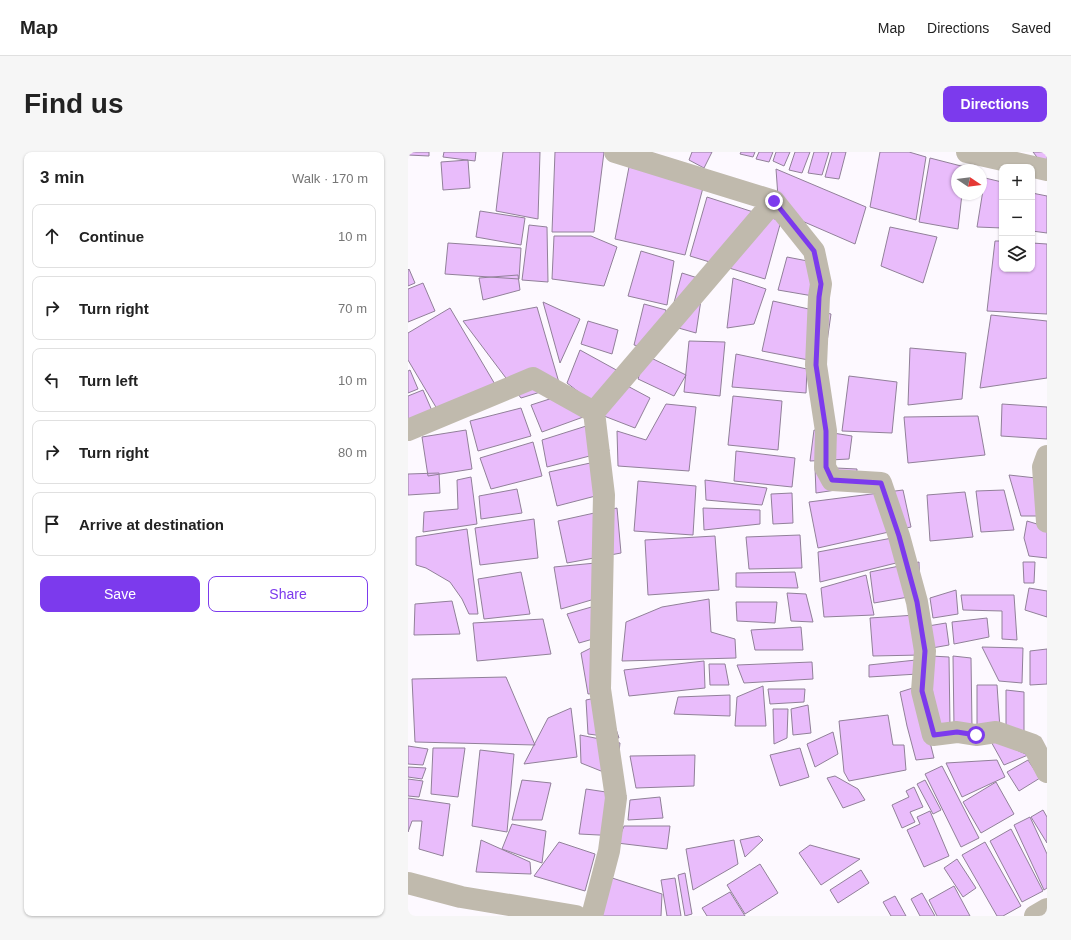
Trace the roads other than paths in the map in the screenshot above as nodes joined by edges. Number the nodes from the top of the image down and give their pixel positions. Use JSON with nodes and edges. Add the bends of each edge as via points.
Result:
{"nodes":[{"id":1,"x":615,"y":152,"type":"edge"},
{"id":2,"x":967,"y":152,"type":"edge"},
{"id":3,"x":1047,"y":170,"type":"edge"},
{"id":4,"x":774,"y":201,"type":"junction"},
{"id":5,"x":594,"y":412,"type":"junction"},
{"id":6,"x":408,"y":430,"type":"edge"},
{"id":7,"x":1047,"y":456,"type":"edge"},
{"id":8,"x":1047,"y":522,"type":"edge"},
{"id":9,"x":1047,"y":772,"type":"edge"},
{"id":10,"x":408,"y":883,"type":"edge"},
{"id":11,"x":1047,"y":909,"type":"edge"},
{"id":12,"x":576,"y":916,"type":"edge"},
{"id":13,"x":592,"y":916,"type":"edge"},
{"id":14,"x":1035,"y":916,"type":"edge"}],
"edges":[{"from":1,"to":4,"type":"street"},
{"from":2,"to":3,"type":"street"},
{"from":4,"to":5,"type":"street"},
{"from":4,"to":9,"type":"street","via":[[814,251],[821,284],[816,365],[826,431],[826,467],[832,480],[881,483],[917,602],[925,651],[922,691],[934,735],[957,732],[976,735],[996,732],[1033,745]]},
{"from":5,"to":6,"type":"street","via":[[533,378]]},
{"from":5,"to":13,"type":"street","via":[[604,495],[600,689],[616,798],[609,851]]},
{"from":7,"to":8,"type":"street","via":[[1043,466]]},
{"from":10,"to":12,"type":"street","via":[[461,897]]},
{"from":11,"to":14,"type":"street"}]}
